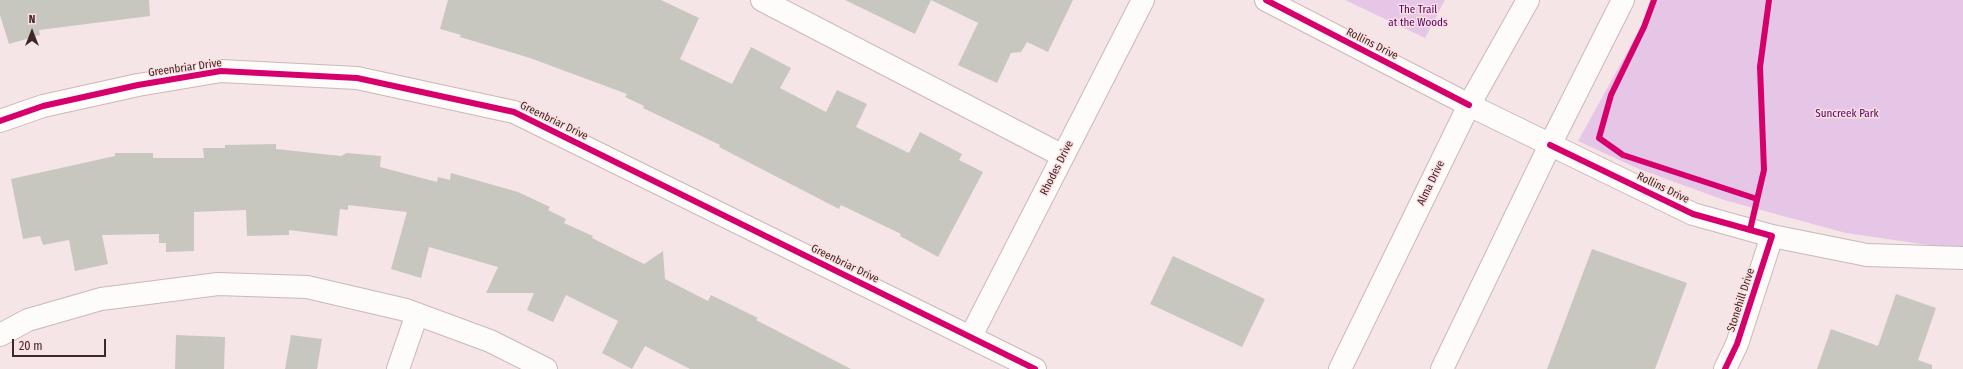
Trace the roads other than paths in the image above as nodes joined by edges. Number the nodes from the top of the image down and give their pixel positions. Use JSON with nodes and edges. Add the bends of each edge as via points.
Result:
{"nodes":[{"id":1,"x":762,"y":0,"type":"edge"},
{"id":2,"x":1143,"y":0,"type":"edge"},
{"id":3,"x":1266,"y":0,"type":"edge"},
{"id":4,"x":1528,"y":0,"type":"edge"},
{"id":5,"x":1623,"y":0,"type":"edge"},
{"id":6,"x":1468,"y":105,"type":"junction"},
{"id":7,"x":0,"y":121,"type":"edge"},
{"id":8,"x":1550,"y":145,"type":"junction"},
{"id":9,"x":1063,"y":156,"type":"junction"},
{"id":10,"x":1772,"y":236,"type":"junction"},
{"id":11,"x":1963,"y":258,"type":"edge"},
{"id":12,"x":417,"y":314,"type":"junction"},
{"id":13,"x":0,"y":335,"type":"edge"},
{"id":14,"x":971,"y":336,"type":"junction"},
{"id":15,"x":398,"y":369,"type":"edge"},
{"id":16,"x":546,"y":369,"type":"edge"},
{"id":17,"x":1035,"y":369,"type":"edge"},
{"id":18,"x":1340,"y":369,"type":"edge"},
{"id":19,"x":1442,"y":369,"type":"edge"},
{"id":20,"x":1725,"y":369,"type":"edge"}],
"edges":[{"from":1,"to":9,"type":"street"},
{"from":2,"to":9,"type":"street","name":"Rhodes Drive"},
{"from":3,"to":6,"type":"street","name":"Rollins Drive"},
{"from":4,"to":6,"type":"street","name":"Alma Drive"},
{"from":5,"to":8,"type":"street"},
{"from":6,"to":8,"type":"street","name":"Rollins Drive"},
{"from":6,"to":18,"type":"street","name":"Alma Drive"},
{"from":7,"to":14,"type":"street","name":"Greenbriar Drive","via":[[43,106],[138,85],[221,71],[357,78],[514,112]]},
{"from":8,"to":10,"type":"street","name":"Rollins Drive","via":[[1693,214]]},
{"from":8,"to":19,"type":"street"},
{"from":9,"to":14,"type":"street","name":"Rhodes Drive"},
{"from":10,"to":11,"type":"street","name":"Rollins Drive","via":[[1867,255]]},
{"from":10,"to":20,"type":"street","name":"Stonehill Drive","via":[[1737,344]]},
{"from":12,"to":13,"type":"street","via":[[307,287],[218,284],[101,299],[28,320]]},
{"from":12,"to":15,"type":"street"},
{"from":12,"to":16,"type":"street","via":[[490,341]]},
{"from":14,"to":17,"type":"street","name":"Greenbriar Drive"}]}
